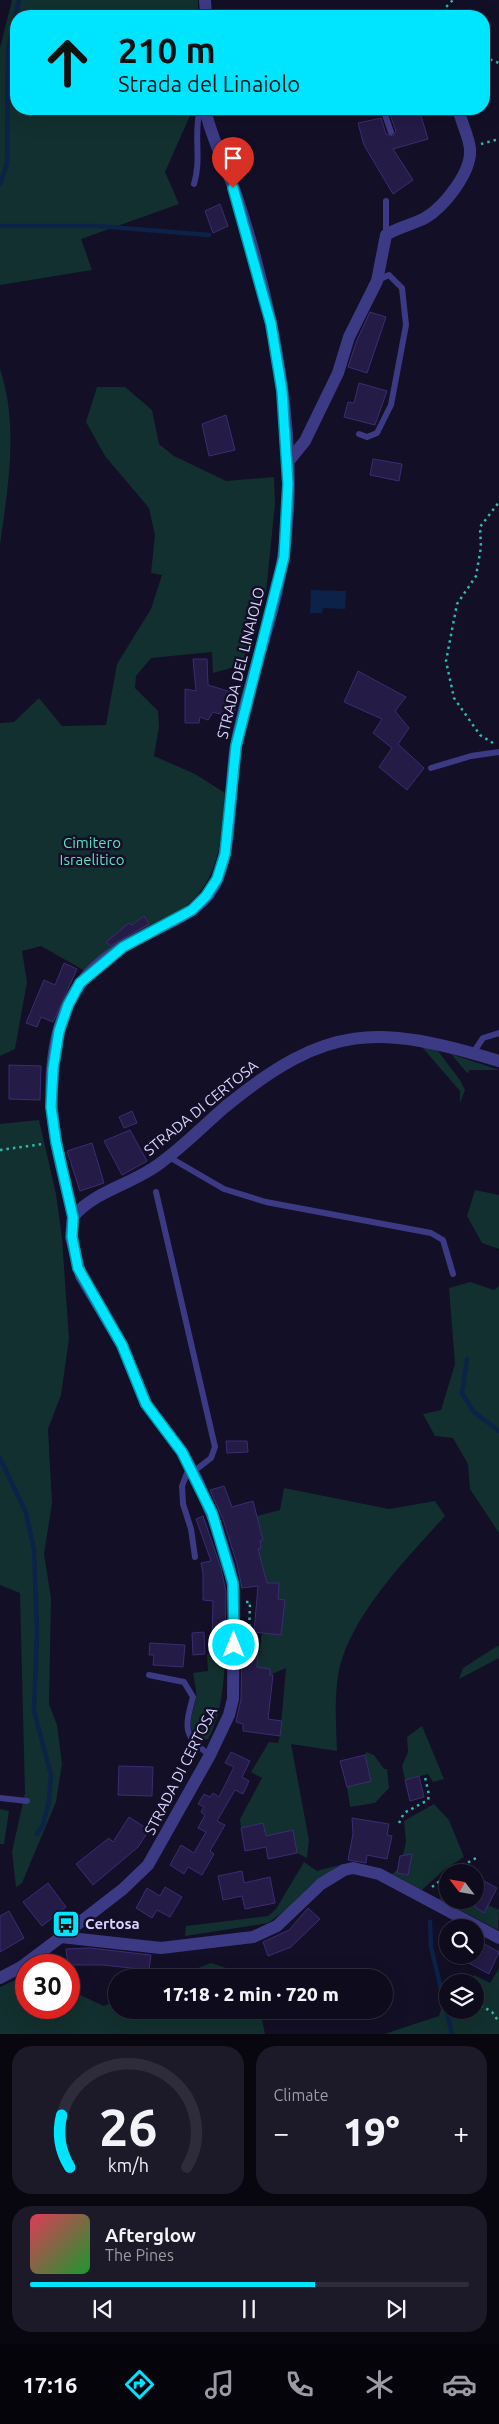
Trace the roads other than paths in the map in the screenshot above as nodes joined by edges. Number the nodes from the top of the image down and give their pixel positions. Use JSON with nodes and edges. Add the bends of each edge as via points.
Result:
{"nodes":[{"id":1,"x":199,"y":115,"type":"edge"},
{"id":2,"x":207,"y":115,"type":"edge"},
{"id":3,"x":385,"y":115,"type":"edge"},
{"id":4,"x":461,"y":115,"type":"edge"},
{"id":5,"x":391,"y":132,"type":"dead end"},
{"id":6,"x":194,"y":184,"type":"dead end"},
{"id":7,"x":386,"y":201,"type":"dead end"},
{"id":8,"x":386,"y":235,"type":"junction"},
{"id":9,"x":377,"y":281,"type":"junction"},
{"id":10,"x":359,"y":434,"type":"dead end"},
{"id":11,"x":288,"y":462,"type":"junction"},
{"id":12,"x":499,"y":752,"type":"edge"},
{"id":13,"x":431,"y":768,"type":"dead end"},
{"id":14,"x":499,"y":1033,"type":"edge"},
{"id":15,"x":473,"y":1053,"type":"junction"},
{"id":16,"x":499,"y":1061,"type":"edge"},
{"id":17,"x":169,"y":1157,"type":"junction"},
{"id":18,"x":156,"y":1192,"type":"dead end"},
{"id":19,"x":73,"y":1217,"type":"junction"},
{"id":20,"x":453,"y":1274,"type":"dead end"},
{"id":21,"x":191,"y":1470,"type":"junction"},
{"id":22,"x":195,"y":1557,"type":"dead end"},
{"id":23,"x":149,"y":1675,"type":"dead end"},
{"id":24,"x":210,"y":1755,"type":"junction"},
{"id":25,"x":0,"y":1798,"type":"edge"},
{"id":26,"x":27,"y":1801,"type":"dead end"},
{"id":27,"x":61,"y":1937,"type":"junction"},
{"id":28,"x":499,"y":1938,"type":"edge"},
{"id":29,"x":0,"y":1978,"type":"edge"}],
"edges":[{"from":1,"to":6,"type":"lane","via":[[198,171]]},
{"from":2,"to":11,"type":"street","name":"STRADA DEL LINAIOLO","via":[[240,206],[271,324],[282,391]]},
{"from":3,"to":5,"type":"lane"},
{"from":4,"to":8,"type":"street","via":[[470,148],[461,179],[444,203],[424,218]]},
{"from":7,"to":8,"type":"lane"},
{"from":8,"to":9,"type":"street"},
{"from":9,"to":10,"type":"lane","via":[[389,275],[402,288],[406,325],[391,405],[377,433],[367,437]]},
{"from":9,"to":11,"type":"street","via":[[349,337],[338,373],[309,432]]},
{"from":11,"to":19,"type":"street","name":"STRADA DEL LINAIOLO","via":[[284,557],[236,746],[225,854],[217,879],[192,910],[123,947],[80,983],[63,1019],[55,1052],[51,1107]]},
{"from":12,"to":13,"type":"lane"},
{"from":14,"to":15,"type":"lane","via":[[483,1038]]},
{"from":15,"to":16,"type":"street","name":"STRADA DI CERTOSA"},
{"from":15,"to":17,"type":"street","name":"STRADA DI CERTOSA","via":[[398,1037],[355,1037],[324,1045],[270,1073],[224,1108]]},
{"from":17,"to":19,"type":"street","name":"STRADA DI CERTOSA","via":[[87,1204]]},
{"from":17,"to":20,"type":"lane","via":[[224,1189],[266,1202],[431,1233],[443,1240]]},
{"from":18,"to":21,"type":"lane","via":[[215,1448],[211,1458]]},
{"from":19,"to":21,"type":"street","name":"STRADA DI CERTOSA","via":[[72,1244],[81,1276],[122,1345],[146,1404]]},
{"from":21,"to":22,"type":"lane","via":[[182,1486]]},
{"from":21,"to":24,"type":"street","name":"STRADA DI CERTOSA","via":[[216,1522],[234,1591],[233,1699]]},
{"from":23,"to":24,"type":"lane","via":[[184,1682],[193,1697],[186,1725],[189,1736],[196,1746]]},
{"from":24,"to":27,"type":"street","name":"STRADA DI CERTOSA","via":[[148,1865],[123,1889]]},
{"from":25,"to":26,"type":"lane"},
{"from":27,"to":28,"type":"street","via":[[172,1948],[253,1937],[277,1926],[321,1884],[353,1868],[374,1871]]},
{"from":27,"to":29,"type":"street","name":"STRADA DI CERTOSA","via":[[21,1967]]}]}
